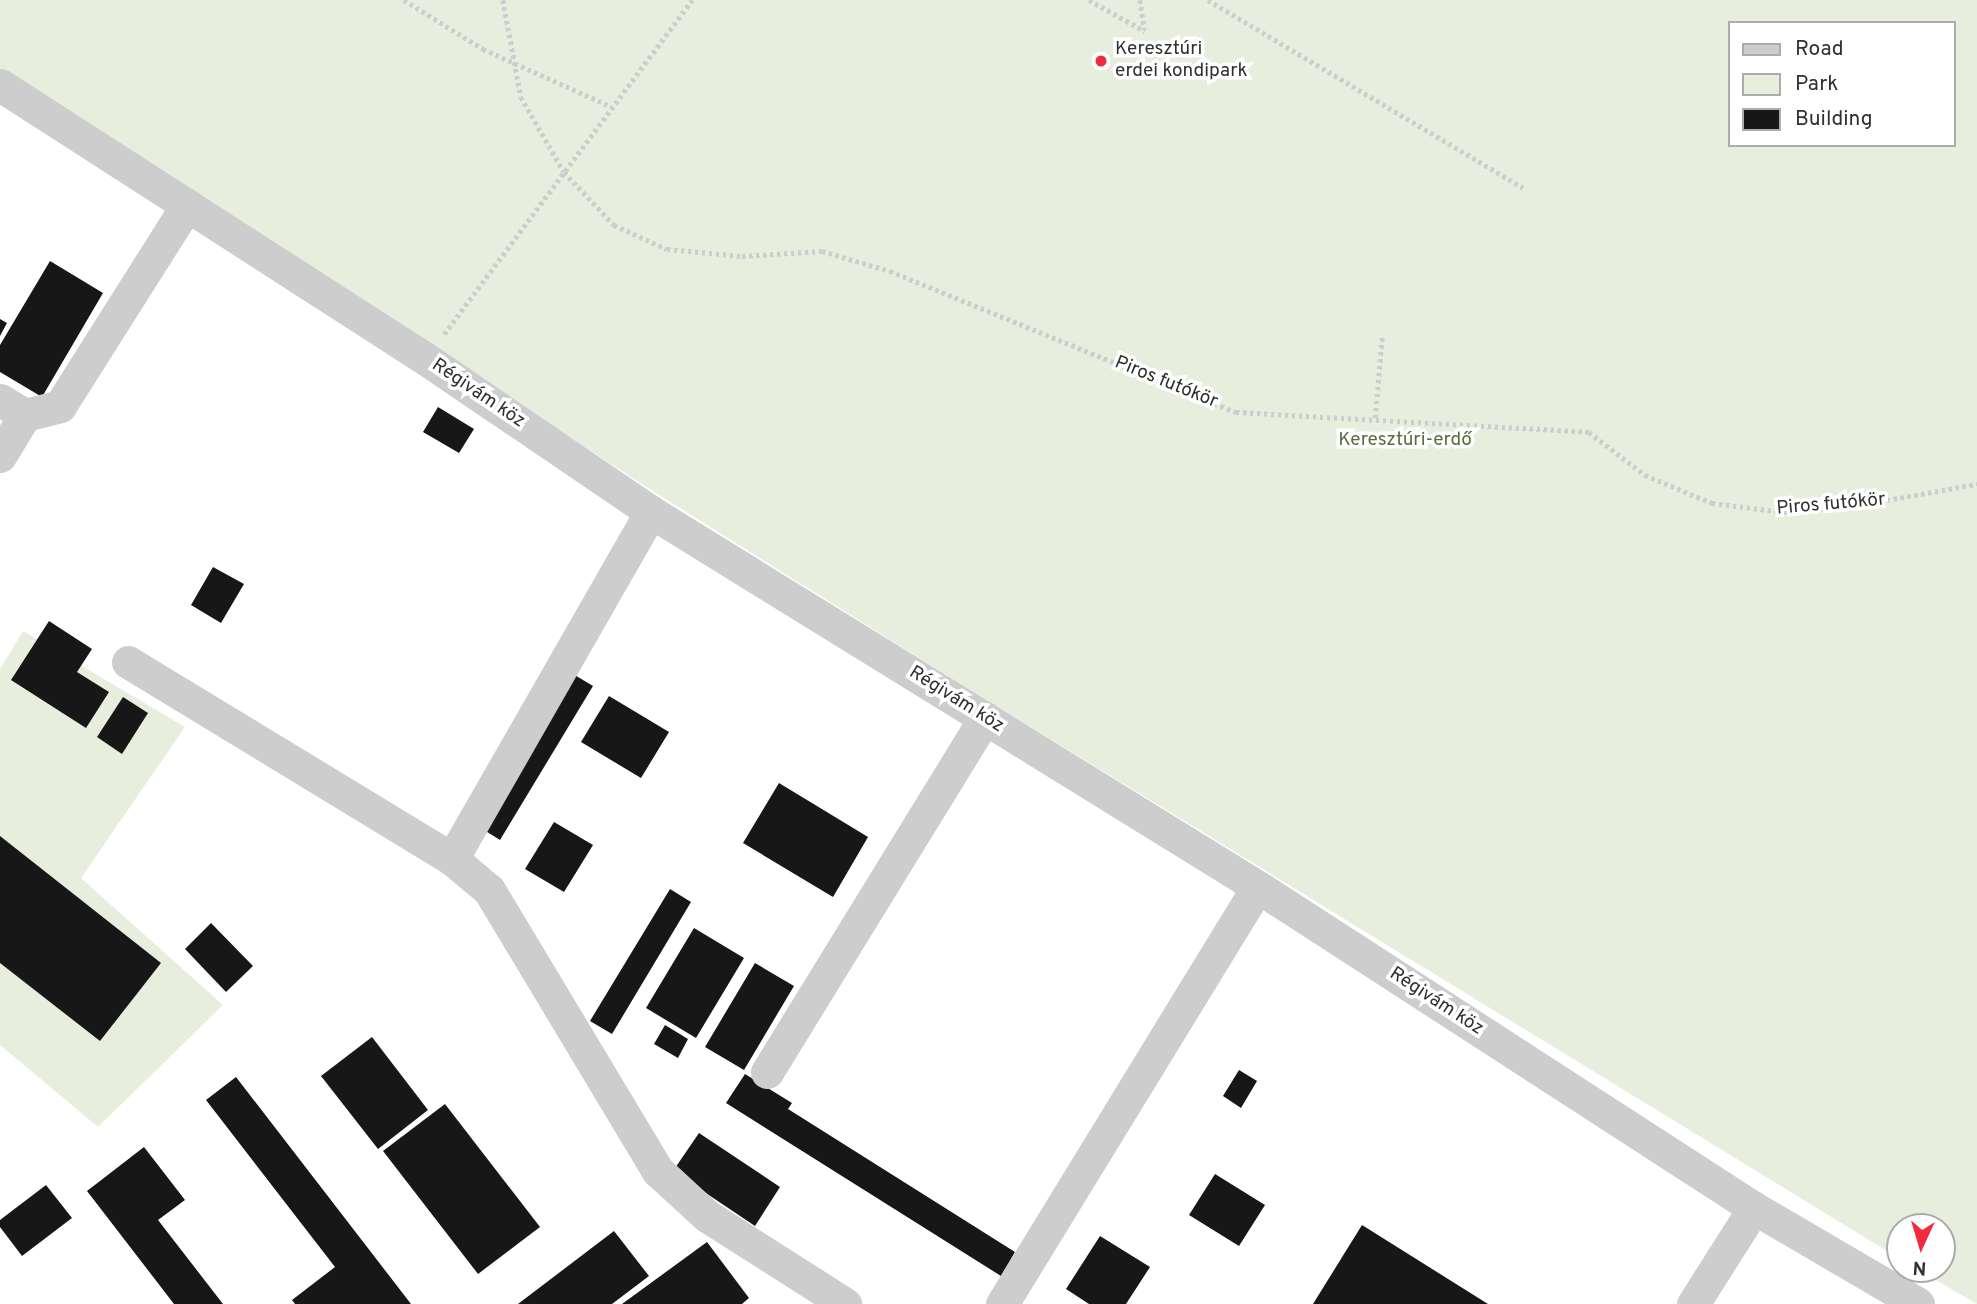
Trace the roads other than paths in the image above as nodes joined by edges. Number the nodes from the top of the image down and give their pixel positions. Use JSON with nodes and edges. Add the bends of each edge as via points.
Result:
{"nodes":[{"id":1,"x":0,"y":85,"type":"edge"},
{"id":2,"x":187,"y":205,"type":"junction"},
{"id":3,"x":13,"y":407,"type":"edge"},
{"id":4,"x":0,"y":456,"type":"edge"},
{"id":5,"x":651,"y":512,"type":"junction"},
{"id":6,"x":128,"y":662,"type":"dead end"},
{"id":7,"x":985,"y":718,"type":"junction"},
{"id":8,"x":452,"y":859,"type":"junction"},
{"id":9,"x":1258,"y":887,"type":"junction"},
{"id":10,"x":767,"y":1072,"type":"dead end"},
{"id":11,"x":1754,"y":1208,"type":"junction"},
{"id":12,"x":845,"y":1304,"type":"edge"},
{"id":13,"x":1002,"y":1304,"type":"edge"},
{"id":14,"x":1693,"y":1304,"type":"edge"},
{"id":15,"x":1918,"y":1304,"type":"edge"}],
"edges":[{"from":1,"to":2,"type":"street","name":"Régivám köz"},
{"from":2,"to":3,"type":"street","via":[[60,406]]},
{"from":2,"to":5,"type":"street","name":"Régivám köz"},
{"from":3,"to":4,"type":"street"},
{"from":5,"to":7,"type":"street","name":"Régivám köz"},
{"from":5,"to":8,"type":"street"},
{"from":6,"to":8,"type":"street"},
{"from":7,"to":9,"type":"street","name":"Régivám köz"},
{"from":7,"to":10,"type":"street"},
{"from":8,"to":12,"type":"street","via":[[489,890],[658,1171],[707,1216]]},
{"from":9,"to":11,"type":"street","name":"Régivám köz"},
{"from":9,"to":13,"type":"street"},
{"from":11,"to":14,"type":"street"},
{"from":11,"to":15,"type":"street","name":"Régivám köz"}]}
